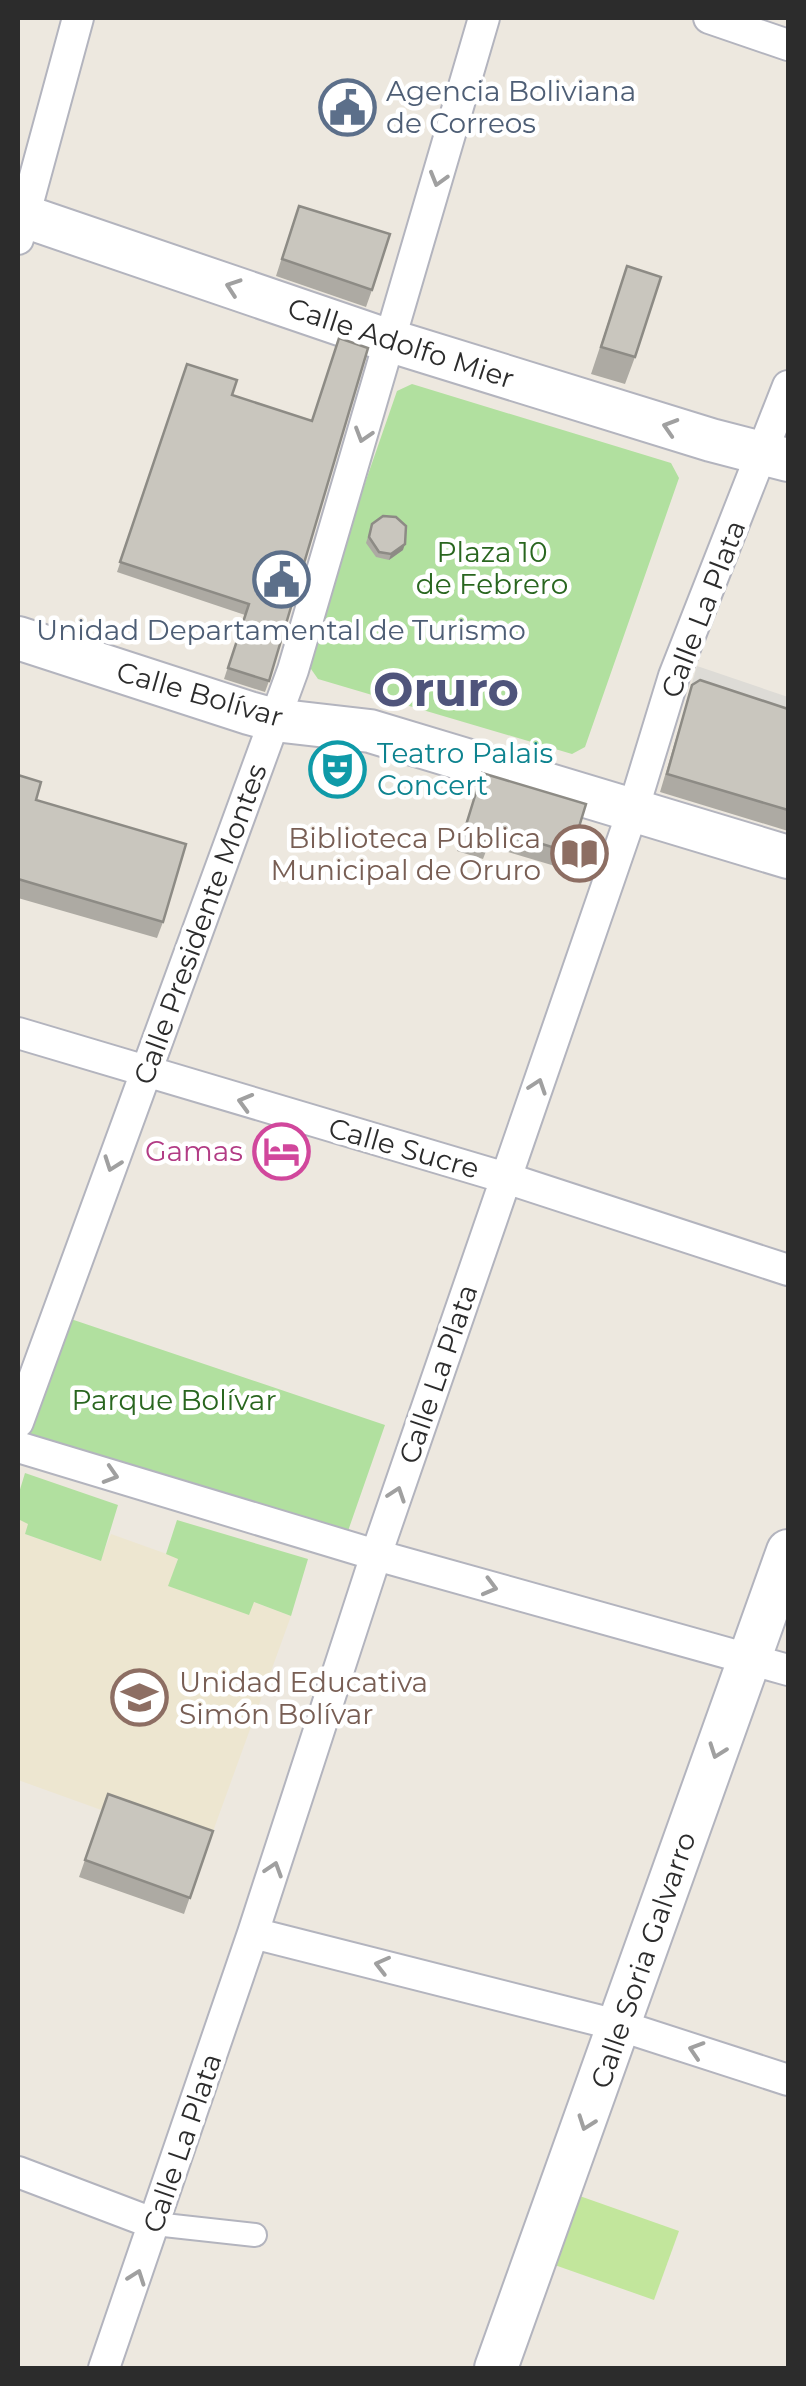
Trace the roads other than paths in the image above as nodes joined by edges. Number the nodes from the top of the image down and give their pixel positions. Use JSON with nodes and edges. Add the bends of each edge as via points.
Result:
{"nodes":[{"id":1,"x":78,"y":18,"type":"edge"},
{"id":2,"x":484,"y":18,"type":"edge"},
{"id":3,"x":709,"y":18,"type":"edge"},
{"id":4,"x":788,"y":44,"type":"edge"},
{"id":5,"x":20,"y":223,"type":"edge"},
{"id":6,"x":391,"y":341,"type":"junction"},
{"id":7,"x":788,"y":386,"type":"edge"},
{"id":8,"x":776,"y":456,"type":"edge"},
{"id":9,"x":18,"y":638,"type":"edge"},
{"id":10,"x":274,"y":720,"type":"junction"},
{"id":11,"x":633,"y":810,"type":"junction"},
{"id":12,"x":786,"y":847,"type":"edge"},
{"id":13,"x":18,"y":1033,"type":"edge"},
{"id":14,"x":145,"y":1072,"type":"junction"},
{"id":15,"x":506,"y":1178,"type":"junction"},
{"id":16,"x":788,"y":1270,"type":"edge"},
{"id":17,"x":18,"y":1422,"type":"edge"},
{"id":18,"x":18,"y":1448,"type":"edge"},
{"id":19,"x":788,"y":1551,"type":"edge"},
{"id":20,"x":376,"y":1555,"type":"junction"},
{"id":21,"x":770,"y":1664,"type":"edge"},
{"id":22,"x":253,"y":1933,"type":"junction"},
{"id":23,"x":621,"y":2026,"type":"junction"},
{"id":24,"x":788,"y":2080,"type":"edge"},
{"id":25,"x":18,"y":2172,"type":"edge"},
{"id":26,"x":155,"y":2224,"type":"junction"},
{"id":27,"x":255,"y":2235,"type":"dead end"},
{"id":28,"x":104,"y":2368,"type":"edge"},
{"id":29,"x":496,"y":2368,"type":"edge"}],
"edges":[{"from":1,"to":5,"type":"street"},
{"from":2,"to":6,"type":"street","name":"Calle Presidente Montes","one_way":true},
{"from":3,"to":4,"type":"street"},
{"from":6,"to":5,"type":"main road","name":"Calle Adolfo Mier","one_way":true},
{"from":8,"to":6,"type":"main road","name":"Calle Adolfo Mier","one_way":true},
{"from":6,"to":10,"type":"street","name":"Calle Presidente Montes","one_way":true},
{"from":7,"to":8,"type":"street","name":"Calle La Plata"},
{"from":8,"to":11,"type":"street","name":"Calle La Plata"},
{"from":9,"to":10,"type":"main road","name":"Calle Bolívar"},
{"from":10,"to":11,"type":"main road","name":"Calle Bolívar","via":[[370,731]]},
{"from":10,"to":14,"type":"street","name":"Calle Presidente Montes"},
{"from":11,"to":12,"type":"main road","name":"Calle Bolívar"},
{"from":15,"to":11,"type":"street","name":"Calle La Plata","one_way":true},
{"from":13,"to":14,"type":"street","name":"Calle Sucre"},
{"from":15,"to":14,"type":"street","name":"Calle Sucre","one_way":true},
{"from":14,"to":17,"type":"street","name":"Calle Presidente Montes","one_way":true},
{"from":15,"to":16,"type":"street","name":"Calle Sucre"},
{"from":20,"to":15,"type":"street","name":"Calle La Plata","one_way":true},
{"from":18,"to":20,"type":"street","one_way":true},
{"from":19,"to":21,"type":"main road","name":"Calle Soria Galvarro"},
{"from":20,"to":21,"type":"street","one_way":true},
{"from":22,"to":20,"type":"street","name":"Calle La Plata","one_way":true},
{"from":21,"to":23,"type":"main road","name":"Calle Soria Galvarro","one_way":true,"via":[[656,1916]]},
{"from":23,"to":22,"type":"street","one_way":true},
{"from":22,"to":26,"type":"street","name":"Calle La Plata"},
{"from":24,"to":23,"type":"street","one_way":true},
{"from":23,"to":29,"type":"main road","name":"Calle Soria Galvarro","one_way":true},
{"from":25,"to":26,"type":"street"},
{"from":26,"to":27,"type":"street"},
{"from":28,"to":26,"type":"street","name":"Calle La Plata","one_way":true}]}
